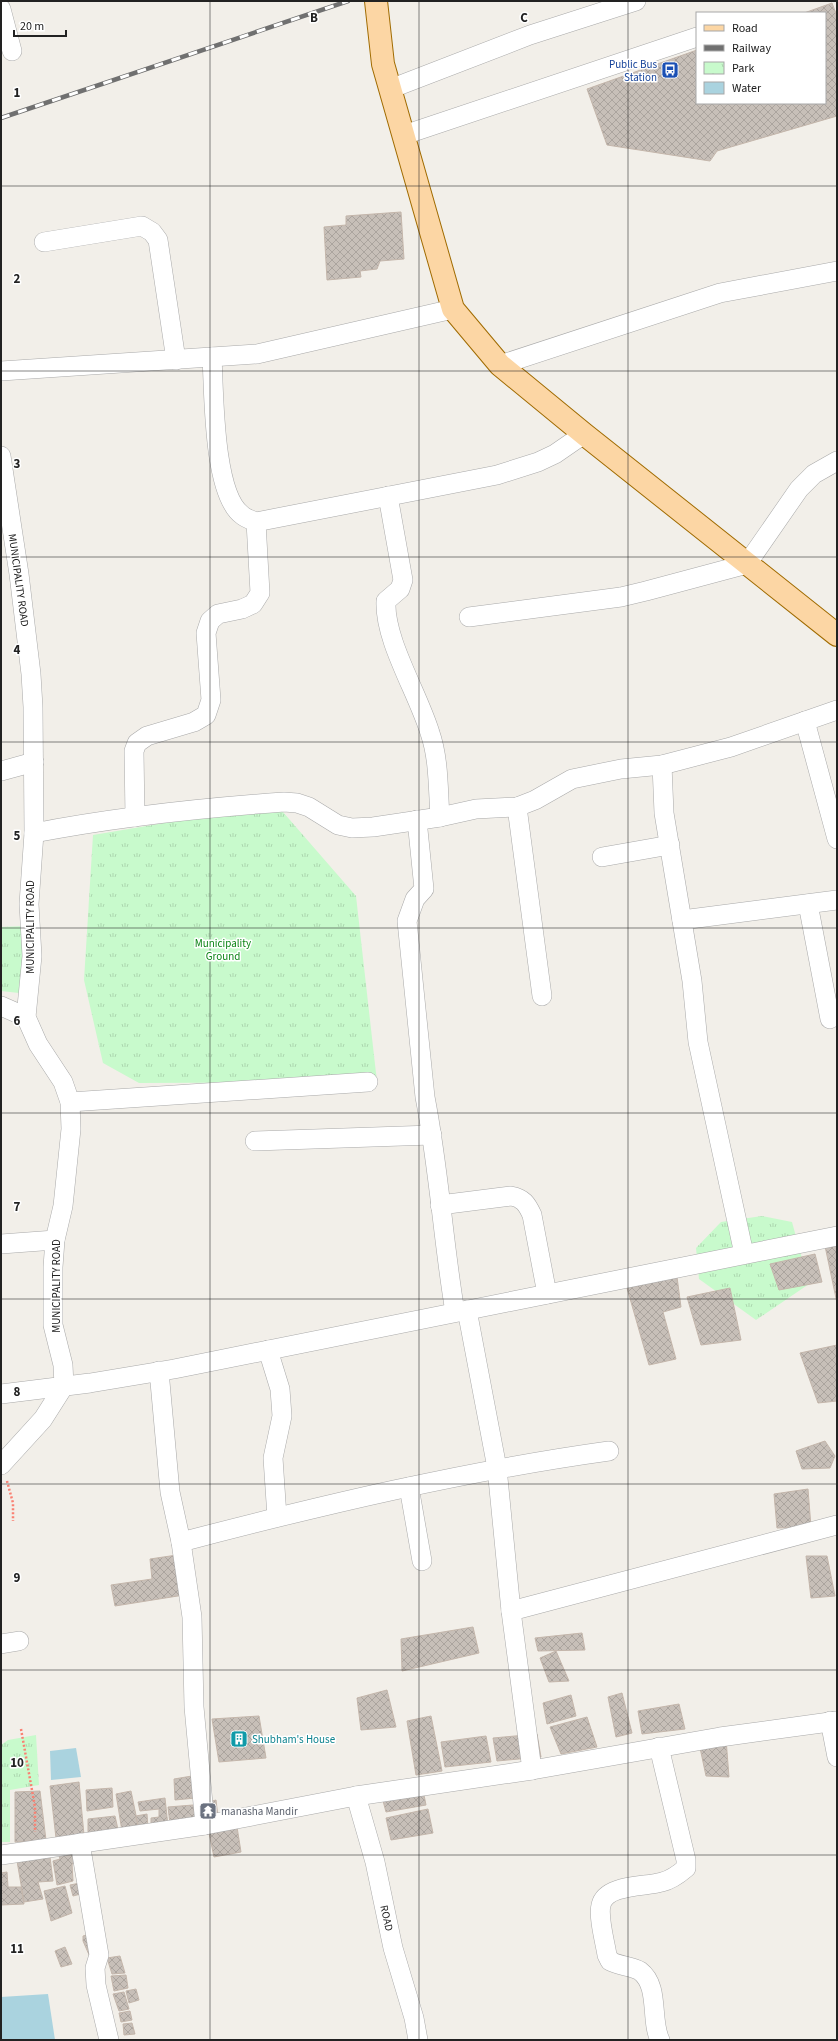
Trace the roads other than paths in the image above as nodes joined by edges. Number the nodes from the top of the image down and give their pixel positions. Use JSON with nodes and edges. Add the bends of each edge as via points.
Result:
{"nodes":[{"id":1,"x":376,"y":1,"type":"edge"},
{"id":2,"x":636,"y":1,"type":"edge"},
{"id":3,"x":1,"y":9,"type":"edge"},
{"id":4,"x":696,"y":37,"type":"edge"},
{"id":5,"x":12,"y":51,"type":"dead end"},
{"id":6,"x":390,"y":89,"type":"junction"},
{"id":7,"x":404,"y":135,"type":"junction"},
{"id":8,"x":44,"y":242,"type":"dead end"},
{"id":9,"x":837,"y":271,"type":"edge"},
{"id":10,"x":454,"y":309,"type":"junction"},
{"id":11,"x":212,"y":357,"type":"junction"},
{"id":12,"x":176,"y":360,"type":"junction"},
{"id":13,"x":500,"y":365,"type":"junction"},
{"id":14,"x":1,"y":371,"type":"edge"},
{"id":15,"x":584,"y":434,"type":"junction"},
{"id":16,"x":1,"y":456,"type":"edge"},
{"id":17,"x":837,"y":461,"type":"edge"},
{"id":18,"x":388,"y":496,"type":"junction"},
{"id":19,"x":256,"y":522,"type":"junction"},
{"id":20,"x":746,"y":564,"type":"junction"},
{"id":21,"x":469,"y":617,"type":"dead end"},
{"id":22,"x":837,"y":635,"type":"edge"},
{"id":23,"x":837,"y":710,"type":"edge"},
{"id":24,"x":805,"y":721,"type":"junction"},
{"id":25,"x":34,"y":762,"type":"junction"},
{"id":26,"x":662,"y":764,"type":"junction"},
{"id":27,"x":1,"y":771,"type":"edge"},
{"id":28,"x":517,"y":807,"type":"junction"},
{"id":29,"x":135,"y":817,"type":"junction"},
{"id":30,"x":440,"y":817,"type":"junction"},
{"id":31,"x":417,"y":820,"type":"junction"},
{"id":32,"x":34,"y":833,"type":"junction"},
{"id":33,"x":837,"y":839,"type":"edge"},
{"id":34,"x":670,"y":845,"type":"junction"},
{"id":35,"x":602,"y":857,"type":"dead end"},
{"id":36,"x":837,"y":900,"type":"edge"},
{"id":37,"x":808,"y":904,"type":"junction"},
{"id":38,"x":682,"y":920,"type":"junction"},
{"id":39,"x":542,"y":996,"type":"dead end"},
{"id":40,"x":1,"y":1006,"type":"edge"},
{"id":41,"x":26,"y":1017,"type":"junction"},
{"id":42,"x":830,"y":1019,"type":"dead end"},
{"id":43,"x":368,"y":1082,"type":"dead end"},
{"id":44,"x":70,"y":1102,"type":"junction"},
{"id":45,"x":432,"y":1135,"type":"junction"},
{"id":46,"x":255,"y":1141,"type":"dead end"},
{"id":47,"x":440,"y":1205,"type":"junction"},
{"id":48,"x":837,"y":1236,"type":"edge"},
{"id":49,"x":54,"y":1240,"type":"junction"},
{"id":50,"x":1,"y":1244,"type":"edge"},
{"id":51,"x":744,"y":1254,"type":"junction"},
{"id":52,"x":547,"y":1294,"type":"junction"},
{"id":53,"x":461,"y":1311,"type":"junction"},
{"id":54,"x":268,"y":1350,"type":"junction"},
{"id":55,"x":159,"y":1371,"type":"junction"},
{"id":56,"x":64,"y":1386,"type":"junction"},
{"id":57,"x":1,"y":1394,"type":"edge"},
{"id":58,"x":610,"y":1451,"type":"dead end"},
{"id":59,"x":3,"y":1464,"type":"edge"},
{"id":60,"x":497,"y":1468,"type":"junction"},
{"id":61,"x":409,"y":1488,"type":"junction"},
{"id":62,"x":277,"y":1517,"type":"junction"},
{"id":63,"x":837,"y":1525,"type":"edge"},
{"id":64,"x":181,"y":1542,"type":"junction"},
{"id":65,"x":422,"y":1561,"type":"dead end"},
{"id":66,"x":511,"y":1611,"type":"junction"},
{"id":67,"x":834,"y":1721,"type":"edge"},
{"id":68,"x":659,"y":1747,"type":"junction"},
{"id":69,"x":837,"y":1757,"type":"edge"},
{"id":70,"x":532,"y":1770,"type":"junction"},
{"id":71,"x":356,"y":1796,"type":"junction"},
{"id":72,"x":205,"y":1825,"type":"junction"},
{"id":73,"x":80,"y":1843,"type":"junction"},
{"id":74,"x":1,"y":1855,"type":"edge"},
{"id":75,"x":109,"y":2040,"type":"edge"},
{"id":76,"x":418,"y":2040,"type":"edge"},
{"id":77,"x":660,"y":2040,"type":"edge"}],
"edges":[{"from":1,"to":6,"type":"main road","via":[[383,64]]},
{"from":2,"to":6,"type":"street","via":[[530,35]]},
{"from":3,"to":5,"type":"street"},
{"from":4,"to":7,"type":"street"},
{"from":6,"to":7,"type":"main road"},
{"from":7,"to":10,"type":"main road"},
{"from":8,"to":12,"type":"street","via":[[142,226],[152,232],[158,240]]},
{"from":9,"to":13,"type":"street","via":[[720,293]]},
{"from":10,"to":11,"type":"street","via":[[257,354]]},
{"from":10,"to":13,"type":"main road"},
{"from":11,"to":12,"type":"street"},
{"from":11,"to":19,"type":"street","via":[[215,420],[223,481],[230,500],[241,515]]},
{"from":12,"to":14,"type":"street"},
{"from":13,"to":15,"type":"main road"},
{"from":15,"to":18,"type":"street","via":[[556,454],[497,475]]},
{"from":15,"to":20,"type":"main road"},
{"from":16,"to":25,"type":"street","name":"MUNICIPALITY ROAD","via":[[31,674]]},
{"from":17,"to":20,"type":"street","via":[[814,474],[799,489]]},
{"from":18,"to":19,"type":"street"},
{"from":18,"to":30,"type":"street","via":[[403,580],[400,589],[386,601],[387,626],[430,733],[435,752]]},
{"from":19,"to":29,"type":"street","via":[[260,593],[254,604],[218,614],[210,621],[206,633],[211,700],[206,714],[194,722],[147,736],[137,743],[134,751]]},
{"from":20,"to":21,"type":"street","via":[[621,596]]},
{"from":20,"to":22,"type":"main road"},
{"from":23,"to":24,"type":"street"},
{"from":24,"to":26,"type":"street","via":[[731,748]]},
{"from":24,"to":33,"type":"street"},
{"from":25,"to":27,"type":"street"},
{"from":25,"to":32,"type":"street","name":"MUNICIPALITY ROAD"},
{"from":26,"to":28,"type":"street","via":[[621,768],[572,779]]},
{"from":26,"to":34,"type":"street","via":[[664,813]]},
{"from":28,"to":30,"type":"street","via":[[476,810]]},
{"from":28,"to":39,"type":"street"},
{"from":29,"to":31,"type":"street","via":[[284,802],[309,806],[338,825],[352,828]]},
{"from":29,"to":32,"type":"street"},
{"from":30,"to":31,"type":"street"},
{"from":31,"to":45,"type":"street","via":[[424,889],[415,899],[406,921],[425,1097]]},
{"from":32,"to":41,"type":"street","name":"MUNICIPALITY ROAD","via":[[29,904],[32,956]]},
{"from":34,"to":35,"type":"street"},
{"from":34,"to":38,"type":"street"},
{"from":36,"to":37,"type":"street"},
{"from":37,"to":38,"type":"street"},
{"from":37,"to":42,"type":"street"},
{"from":38,"to":51,"type":"street","via":[[692,980],[698,1042]]},
{"from":40,"to":41,"type":"street"},
{"from":41,"to":44,"type":"street","name":"MUNICIPALITY ROAD","via":[[38,1044],[63,1082]]},
{"from":43,"to":44,"type":"street"},
{"from":44,"to":49,"type":"street","name":"MUNICIPALITY ROAD","via":[[68,1166],[63,1206]]},
{"from":45,"to":46,"type":"street"},
{"from":45,"to":47,"type":"street"},
{"from":47,"to":52,"type":"street","via":[[511,1196],[520,1198],[527,1204],[532,1215]]},
{"from":47,"to":53,"type":"street"},
{"from":48,"to":51,"type":"street"},
{"from":49,"to":50,"type":"street"},
{"from":49,"to":56,"type":"street","name":"MUNICIPALITY ROAD","via":[[53,1325],[63,1365]]},
{"from":51,"to":52,"type":"street"},
{"from":52,"to":53,"type":"street"},
{"from":53,"to":54,"type":"street"},
{"from":53,"to":60,"type":"street"},
{"from":54,"to":55,"type":"street"},
{"from":54,"to":62,"type":"street","via":[[280,1389],[282,1416],[273,1458]]},
{"from":55,"to":56,"type":"street"},
{"from":55,"to":64,"type":"street","via":[[170,1492]]},
{"from":56,"to":57,"type":"street"},
{"from":56,"to":59,"type":"street","via":[[44,1420]]},
{"from":58,"to":60,"type":"street"},
{"from":60,"to":61,"type":"street"},
{"from":60,"to":66,"type":"street"},
{"from":61,"to":62,"type":"street"},
{"from":61,"to":65,"type":"street"},
{"from":62,"to":64,"type":"street"},
{"from":63,"to":66,"type":"street"},
{"from":64,"to":72,"type":"street","via":[[192,1617],[194,1707]]},
{"from":66,"to":70,"type":"street"},
{"from":67,"to":68,"type":"street"},
{"from":67,"to":69,"type":"street"},
{"from":68,"to":70,"type":"street"},
{"from":68,"to":77,"type":"street","via":[[686,1868],[662,1882],[613,1892],[601,1905],[607,1955],[610,1961],[639,1971],[645,1977],[650,1986],[653,2014]]},
{"from":70,"to":71,"type":"street"},
{"from":71,"to":72,"type":"street"},
{"from":71,"to":76,"type":"street","name":"ROAD","via":[[375,1862]]},
{"from":72,"to":73,"type":"street"},
{"from":73,"to":74,"type":"street"},
{"from":73,"to":75,"type":"street","via":[[99,1955],[95,1968],[96,1984]]}]}
